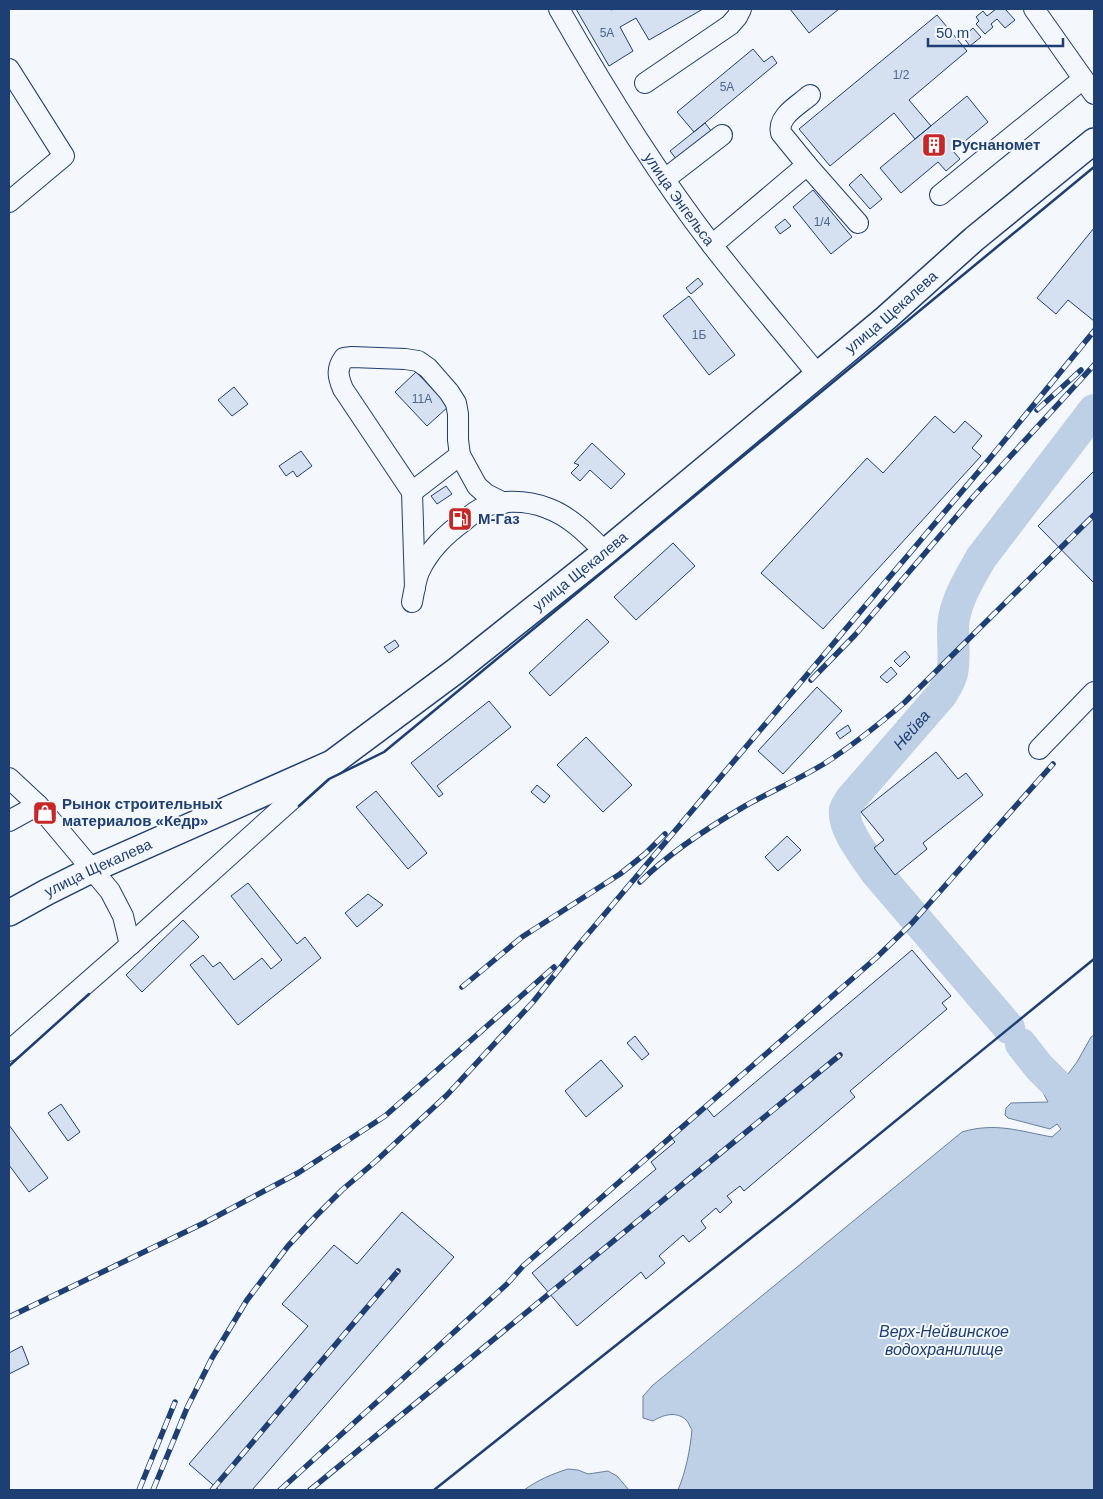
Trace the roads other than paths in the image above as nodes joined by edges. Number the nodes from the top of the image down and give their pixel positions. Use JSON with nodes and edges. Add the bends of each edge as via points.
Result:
{"nodes":[{"id":1,"x":559,"y":9,"type":"edge"},
{"id":2,"x":741,"y":9,"type":"edge"},
{"id":3,"x":1034,"y":9,"type":"edge"},
{"id":4,"x":9,"y":69,"type":"edge"},
{"id":5,"x":645,"y":83,"type":"dead end"},
{"id":6,"x":1088,"y":87,"type":"edge"},
{"id":7,"x":810,"y":95,"type":"dead end"},
{"id":8,"x":722,"y":135,"type":"dead end"},
{"id":9,"x":1094,"y":141,"type":"edge"},
{"id":10,"x":807,"y":165,"type":"junction"},
{"id":11,"x":665,"y":179,"type":"junction"},
{"id":12,"x":940,"y":196,"type":"dead end"},
{"id":13,"x":9,"y":202,"type":"edge"},
{"id":14,"x":858,"y":223,"type":"dead end"},
{"id":15,"x":712,"y":245,"type":"junction"},
{"id":16,"x":818,"y":375,"type":"junction"},
{"id":17,"x":460,"y":456,"type":"junction"},
{"id":18,"x":412,"y":492,"type":"junction"},
{"id":19,"x":504,"y":503,"type":"junction"},
{"id":20,"x":605,"y":552,"type":"junction"},
{"id":21,"x":1094,"y":692,"type":"edge"},
{"id":22,"x":1039,"y":749,"type":"dead end"},
{"id":23,"x":332,"y":763,"type":"junction"},
{"id":24,"x":9,"y":778,"type":"edge"},
{"id":25,"x":38,"y":805,"type":"junction"},
{"id":26,"x":9,"y":821,"type":"edge"},
{"id":27,"x":91,"y":870,"type":"junction"},
{"id":28,"x":9,"y":913,"type":"edge"},
{"id":29,"x":130,"y":945,"type":"junction"},
{"id":30,"x":9,"y":1051,"type":"edge"}],
"edges":[{"from":1,"to":11,"type":"street","name":"улица Энгельса"},
{"from":2,"to":5,"type":"street","via":[[730,25]]},
{"from":3,"to":6,"type":"street"},
{"from":4,"to":13,"type":"street","via":[[64,156]]},
{"from":6,"to":12,"type":"street"},
{"from":7,"to":10,"type":"street","via":[[784,118],[780,128]]},
{"from":8,"to":11,"type":"street"},
{"from":9,"to":16,"type":"main road","name":"улица Щекалева","via":[[974,239]]},
{"from":10,"to":14,"type":"street"},
{"from":10,"to":15,"type":"street"},
{"from":11,"to":15,"type":"street","name":"улица Энгельса"},
{"from":15,"to":16,"type":"street","name":"улица Энгельса"},
{"from":16,"to":20,"type":"main road","name":"улица Щекалева"},
{"from":17,"to":18,"type":"street"},
{"from":17,"to":18,"type":"street","via":[[456,403],[428,368],[418,361],[405,359],[344,358],[338,370],[343,389]]},
{"from":17,"to":19,"type":"street","via":[[476,486]]},
{"from":18,"to":19,"type":"street","via":[[414,595],[419,573],[436,545],[479,510]]},
{"from":19,"to":20,"type":"street","via":[[519,502],[549,508],[584,530]]},
{"from":20,"to":23,"type":"main road","name":"улица Щекалева","via":[[457,670]]},
{"from":21,"to":22,"type":"street"},
{"from":23,"to":27,"type":"main road","name":"улица Щекалева"},
{"from":23,"to":29,"type":"street"},
{"from":24,"to":25,"type":"street"},
{"from":25,"to":26,"type":"street"},
{"from":25,"to":27,"type":"street"},
{"from":27,"to":28,"type":"main road","name":"улица Щекалева"},
{"from":27,"to":29,"type":"street","via":[[110,891],[122,916]]},
{"from":29,"to":30,"type":"street"}]}
